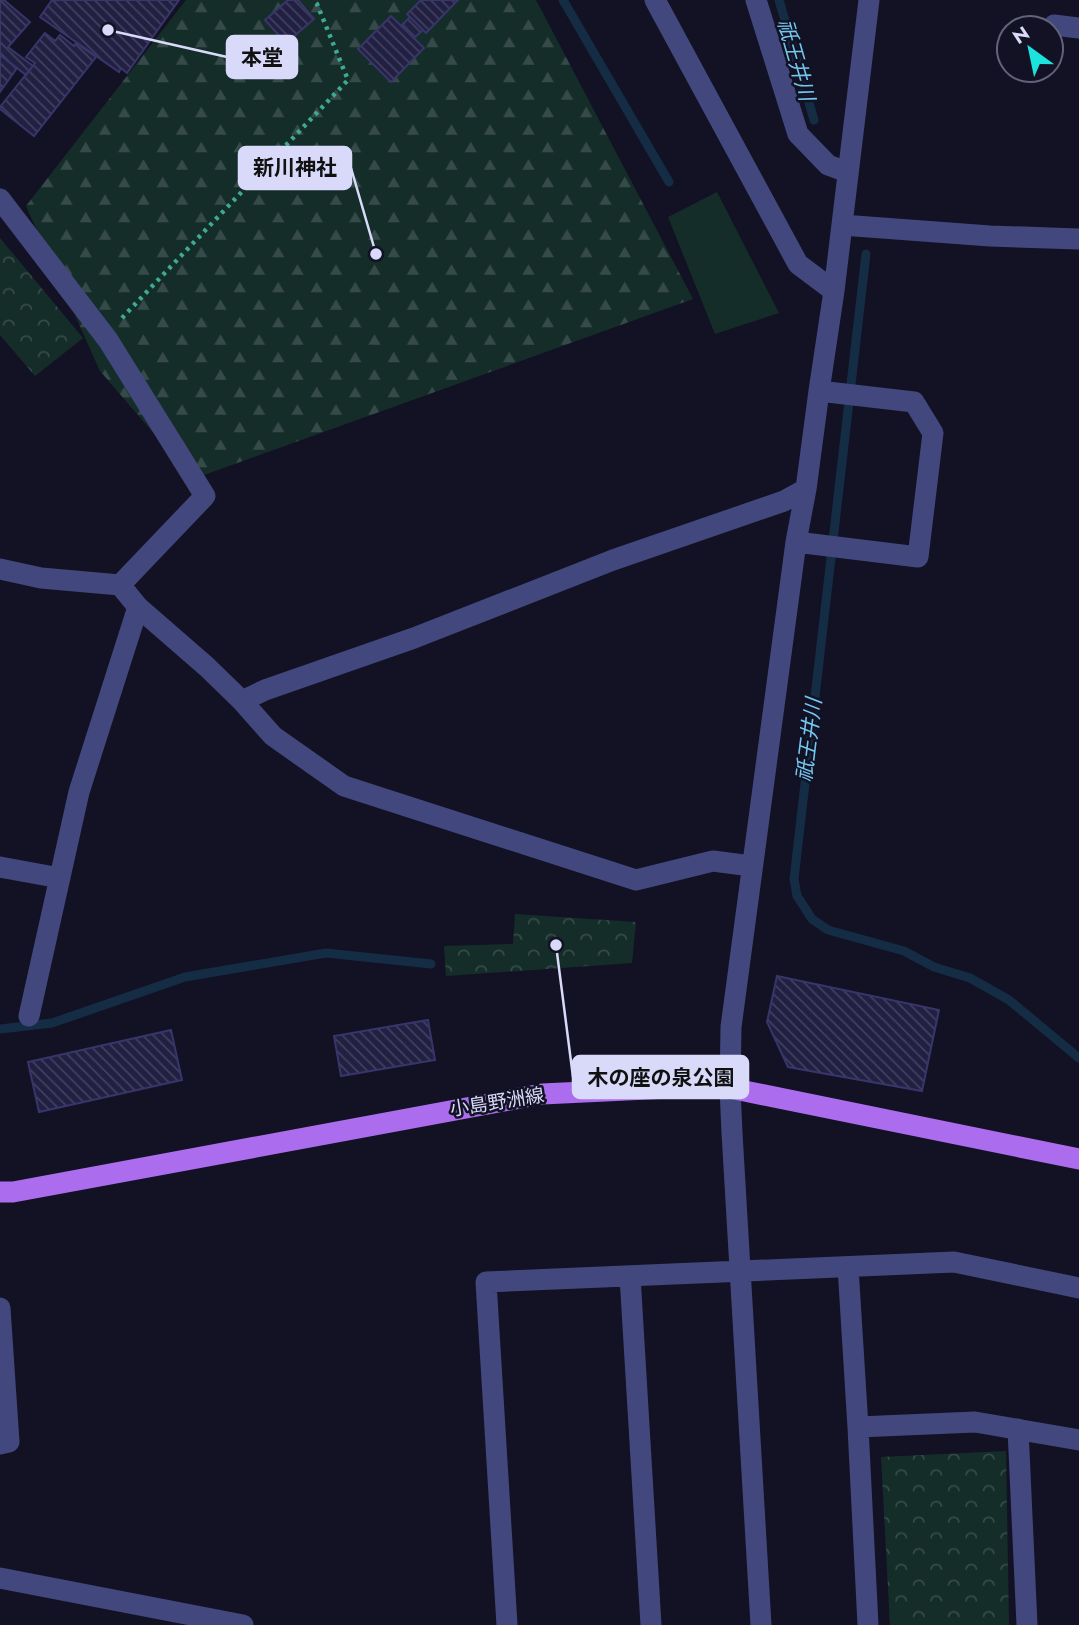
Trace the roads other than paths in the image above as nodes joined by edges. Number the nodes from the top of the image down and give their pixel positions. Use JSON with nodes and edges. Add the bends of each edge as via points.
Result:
{"nodes":[{"id":1,"x":655,"y":0,"type":"edge"},
{"id":2,"x":756,"y":0,"type":"edge"},
{"id":3,"x":870,"y":0,"type":"edge"},
{"id":4,"x":848,"y":172,"type":"junction"},
{"id":5,"x":0,"y":199,"type":"edge"},
{"id":6,"x":842,"y":225,"type":"junction"},
{"id":7,"x":1079,"y":239,"type":"edge"},
{"id":8,"x":834,"y":291,"type":"junction"},
{"id":9,"x":819,"y":391,"type":"junction"},
{"id":10,"x":806,"y":489,"type":"junction"},
{"id":11,"x":796,"y":542,"type":"junction"},
{"id":12,"x":0,"y":569,"type":"edge"},
{"id":13,"x":120,"y":584,"type":"junction"},
{"id":14,"x":138,"y":607,"type":"junction"},
{"id":15,"x":242,"y":701,"type":"junction"},
{"id":16,"x":751,"y":866,"type":"junction"},
{"id":17,"x":0,"y":867,"type":"edge"},
{"id":18,"x":60,"y":878,"type":"junction"},
{"id":19,"x":29,"y":1016,"type":"dead end"},
{"id":20,"x":730,"y":1087,"type":"junction"},
{"id":21,"x":1079,"y":1159,"type":"edge"},
{"id":22,"x":0,"y":1192,"type":"edge"},
{"id":23,"x":848,"y":1267,"type":"junction"},
{"id":24,"x":741,"y":1271,"type":"junction"},
{"id":25,"x":630,"y":1276,"type":"junction"},
{"id":26,"x":1079,"y":1288,"type":"edge"},
{"id":27,"x":0,"y":1308,"type":"edge"},
{"id":28,"x":858,"y":1427,"type":"junction"},
{"id":29,"x":1018,"y":1429,"type":"junction"},
{"id":30,"x":1079,"y":1440,"type":"edge"},
{"id":31,"x":0,"y":1444,"type":"edge"},
{"id":32,"x":0,"y":1578,"type":"edge"},
{"id":33,"x":213,"y":1622,"type":"edge"},
{"id":34,"x":243,"y":1625,"type":"edge"},
{"id":35,"x":507,"y":1625,"type":"edge"},
{"id":36,"x":651,"y":1625,"type":"edge"},
{"id":37,"x":761,"y":1625,"type":"edge"},
{"id":38,"x":868,"y":1625,"type":"edge"},
{"id":39,"x":1027,"y":1625,"type":"edge"}],
"edges":[{"from":1,"to":8,"type":"street","via":[[798,264]]},
{"from":2,"to":4,"type":"street","via":[[797,134],[828,165]]},
{"from":3,"to":4,"type":"street"},
{"from":4,"to":6,"type":"street"},
{"from":5,"to":13,"type":"street","via":[[105,336],[205,496]]},
{"from":6,"to":7,"type":"street"},
{"from":6,"to":8,"type":"street"},
{"from":8,"to":9,"type":"street"},
{"from":9,"to":10,"type":"street"},
{"from":9,"to":11,"type":"street","via":[[914,402],[933,433],[918,557]]},
{"from":10,"to":11,"type":"street"},
{"from":10,"to":15,"type":"street"},
{"from":11,"to":16,"type":"street"},
{"from":12,"to":13,"type":"street","via":[[41,578]]},
{"from":13,"to":14,"type":"street"},
{"from":14,"to":15,"type":"street"},
{"from":14,"to":18,"type":"street","via":[[79,792]]},
{"from":15,"to":16,"type":"street","via":[[273,736],[344,786],[636,880],[713,862]]},
{"from":16,"to":20,"type":"street","via":[[730,1027]]},
{"from":17,"to":18,"type":"street"},
{"from":18,"to":19,"type":"street"},
{"from":20,"to":21,"type":"main road","name":"小島野洲線"},
{"from":20,"to":22,"type":"main road","name":"小島野洲線","via":[[542,1094]]},
{"from":20,"to":24,"type":"street"},
{"from":23,"to":24,"type":"street"},
{"from":23,"to":26,"type":"street","via":[[954,1262]]},
{"from":23,"to":28,"type":"street"},
{"from":24,"to":25,"type":"street"},
{"from":24,"to":37,"type":"street"},
{"from":25,"to":35,"type":"street","via":[[486,1282]]},
{"from":25,"to":36,"type":"street"},
{"from":27,"to":31,"type":"street","via":[[9,1442]]},
{"from":28,"to":29,"type":"street","via":[[975,1422]]},
{"from":28,"to":38,"type":"street"},
{"from":29,"to":30,"type":"street"},
{"from":29,"to":39,"type":"street"},
{"from":32,"to":33,"type":"street"},
{"from":33,"to":34,"type":"street"}]}
